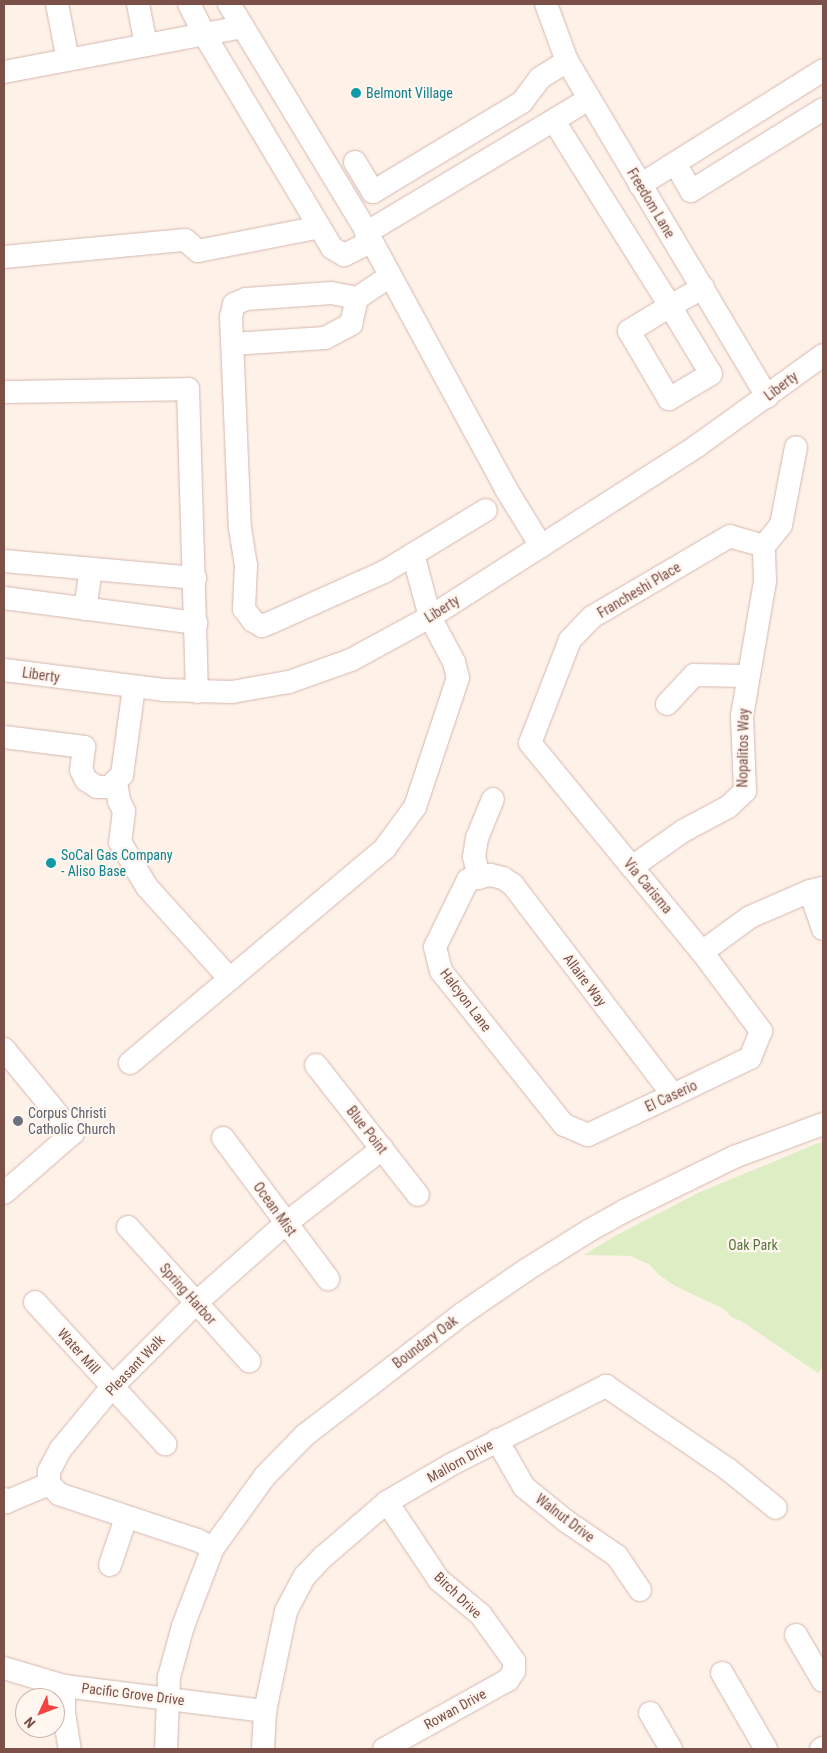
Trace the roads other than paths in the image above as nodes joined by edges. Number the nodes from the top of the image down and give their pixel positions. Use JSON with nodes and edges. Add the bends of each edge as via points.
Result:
{"nodes":[{"id":1,"x":57,"y":4,"type":"edge"},
{"id":2,"x":138,"y":4,"type":"edge"},
{"id":3,"x":190,"y":4,"type":"edge"},
{"id":4,"x":229,"y":4,"type":"edge"},
{"id":5,"x":546,"y":4,"type":"edge"},
{"id":6,"x":243,"y":27,"type":"junction"},
{"id":7,"x":204,"y":34,"type":"junction"},
{"id":8,"x":146,"y":45,"type":"junction"},
{"id":9,"x":68,"y":60,"type":"junction"},
{"id":10,"x":567,"y":61,"type":"junction"},
{"id":11,"x":4,"y":72,"type":"edge"},
{"id":12,"x":816,"y":74,"type":"edge"},
{"id":13,"x":589,"y":99,"type":"junction"},
{"id":14,"x":823,"y":101,"type":"edge"},
{"id":15,"x":823,"y":109,"type":"edge"},
{"id":16,"x":554,"y":121,"type":"junction"},
{"id":17,"x":355,"y":162,"type":"dead end"},
{"id":18,"x":675,"y":163,"type":"junction"},
{"id":19,"x":640,"y":185,"type":"junction"},
{"id":20,"x":320,"y":227,"type":"junction"},
{"id":21,"x":369,"y":237,"type":"junction"},
{"id":22,"x":4,"y":257,"type":"edge"},
{"id":23,"x":390,"y":276,"type":"junction"},
{"id":24,"x":703,"y":288,"type":"junction"},
{"id":25,"x":357,"y":298,"type":"junction"},
{"id":26,"x":232,"y":344,"type":"junction"},
{"id":27,"x":823,"y":355,"type":"edge"},
{"id":28,"x":4,"y":392,"type":"edge"},
{"id":29,"x":766,"y":397,"type":"junction"},
{"id":30,"x":796,"y":447,"type":"dead end"},
{"id":31,"x":486,"y":510,"type":"dead end"},
{"id":32,"x":541,"y":546,"type":"junction"},
{"id":33,"x":764,"y":546,"type":"junction"},
{"id":34,"x":413,"y":554,"type":"junction"},
{"id":35,"x":4,"y":561,"type":"edge"},
{"id":36,"x":91,"y":569,"type":"junction"},
{"id":37,"x":195,"y":578,"type":"junction"},
{"id":38,"x":4,"y":598,"type":"edge"},
{"id":39,"x":86,"y":609,"type":"junction"},
{"id":40,"x":430,"y":617,"type":"junction"},
{"id":41,"x":196,"y":623,"type":"junction"},
{"id":42,"x":4,"y":670,"type":"edge"},
{"id":43,"x":748,"y":676,"type":"junction"},
{"id":44,"x":134,"y":687,"type":"junction"},
{"id":45,"x":197,"y":692,"type":"junction"},
{"id":46,"x":667,"y":704,"type":"dead end"},
{"id":47,"x":4,"y":737,"type":"edge"},
{"id":48,"x":530,"y":743,"type":"joint"},
{"id":49,"x":117,"y":792,"type":"junction"},
{"id":50,"x":493,"y":800,"type":"dead end"},
{"id":51,"x":632,"y":867,"type":"junction"},
{"id":52,"x":485,"y":876,"type":"junction"},
{"id":53,"x":817,"y":890,"type":"edge"},
{"id":54,"x":823,"y":929,"type":"edge"},
{"id":55,"x":702,"y":952,"type":"junction"},
{"id":56,"x":230,"y":979,"type":"junction"},
{"id":57,"x":761,"y":1032,"type":"joint"},
{"id":58,"x":4,"y":1048,"type":"edge"},
{"id":59,"x":130,"y":1063,"type":"dead end"},
{"id":60,"x":316,"y":1065,"type":"dead end"},
{"id":61,"x":673,"y":1095,"type":"junction"},
{"id":62,"x":823,"y":1124,"type":"edge"},
{"id":63,"x":564,"y":1126,"type":"joint"},
{"id":64,"x":223,"y":1138,"type":"dead end"},
{"id":65,"x":382,"y":1149,"type":"junction"},
{"id":66,"x":4,"y":1192,"type":"edge"},
{"id":67,"x":418,"y":1195,"type":"dead end"},
{"id":68,"x":285,"y":1224,"type":"junction"},
{"id":69,"x":128,"y":1227,"type":"dead end"},
{"id":70,"x":328,"y":1279,"type":"dead end"},
{"id":71,"x":35,"y":1302,"type":"dead end"},
{"id":72,"x":196,"y":1303,"type":"junction"},
{"id":73,"x":249,"y":1361,"type":"dead end"},
{"id":74,"x":112,"y":1387,"type":"junction"},
{"id":75,"x":497,"y":1440,"type":"junction"},
{"id":76,"x":165,"y":1444,"type":"dead end"},
{"id":77,"x":50,"y":1484,"type":"junction"},
{"id":78,"x":4,"y":1499,"type":"edge"},
{"id":79,"x":387,"y":1502,"type":"junction"},
{"id":80,"x":776,"y":1508,"type":"dead end"},
{"id":81,"x":126,"y":1518,"type":"junction"},
{"id":82,"x":213,"y":1548,"type":"junction"},
{"id":83,"x":110,"y":1565,"type":"dead end"},
{"id":84,"x":640,"y":1590,"type":"dead end"},
{"id":85,"x":796,"y":1635,"type":"dead end"},
{"id":86,"x":514,"y":1661,"type":"joint"},
{"id":87,"x":4,"y":1668,"type":"edge"},
{"id":88,"x":722,"y":1673,"type":"dead end"},
{"id":89,"x":823,"y":1681,"type":"edge"},
{"id":90,"x":64,"y":1686,"type":"junction"},
{"id":91,"x":168,"y":1699,"type":"junction"},
{"id":92,"x":265,"y":1711,"type":"junction"},
{"id":93,"x":650,"y":1714,"type":"dead end"},
{"id":94,"x":70,"y":1749,"type":"edge"},
{"id":95,"x":166,"y":1749,"type":"edge"},
{"id":96,"x":263,"y":1749,"type":"edge"},
{"id":97,"x":384,"y":1749,"type":"edge"},
{"id":98,"x":671,"y":1749,"type":"edge"},
{"id":99,"x":766,"y":1749,"type":"edge"}],
"edges":[{"from":1,"to":9,"type":"street"},
{"from":2,"to":8,"type":"street"},
{"from":3,"to":7,"type":"street"},
{"from":4,"to":6,"type":"street"},
{"from":5,"to":10,"type":"street","name":"Freedom Lane"},
{"from":6,"to":7,"type":"street"},
{"from":6,"to":21,"type":"street"},
{"from":7,"to":8,"type":"street"},
{"from":7,"to":20,"type":"street"},
{"from":8,"to":9,"type":"street"},
{"from":9,"to":11,"type":"street"},
{"from":10,"to":13,"type":"street","name":"Freedom Lane"},
{"from":10,"to":17,"type":"street","via":[[540,78],[522,102],[373,192]]},
{"from":12,"to":14,"type":"street"},
{"from":12,"to":18,"type":"street"},
{"from":13,"to":16,"type":"street"},
{"from":13,"to":19,"type":"street","name":"Freedom Lane"},
{"from":15,"to":18,"type":"street","via":[[691,190]]},
{"from":16,"to":21,"type":"street"},
{"from":16,"to":24,"type":"street","via":[[670,306]]},
{"from":18,"to":19,"type":"street"},
{"from":19,"to":24,"type":"street","name":"Freedom Lane"},
{"from":20,"to":21,"type":"street","via":[[332,248],[344,255]]},
{"from":20,"to":22,"type":"street","via":[[198,251],[185,240]]},
{"from":21,"to":23,"type":"street"},
{"from":23,"to":25,"type":"street"},
{"from":23,"to":32,"type":"street","via":[[506,489]]},
{"from":24,"to":29,"type":"street","name":"Freedom Lane"},
{"from":25,"to":26,"type":"street","via":[[351,324],[325,338]]},
{"from":25,"to":26,"type":"street","via":[[332,293],[246,299],[234,304]]},
{"from":26,"to":34,"type":"street","via":[[240,528],[246,565],[244,609],[252,621],[262,626],[272,622],[384,572]]},
{"from":27,"to":29,"type":"street","name":"Liberty"},
{"from":28,"to":37,"type":"street","via":[[188,389]]},
{"from":29,"to":32,"type":"street","name":"Liberty","via":[[697,446]]},
{"from":30,"to":33,"type":"street","via":[[781,525]]},
{"from":31,"to":34,"type":"street"},
{"from":32,"to":40,"type":"street","name":"Liberty"},
{"from":33,"to":43,"type":"street","name":"Nopalitos Way","via":[[766,581]]},
{"from":33,"to":48,"type":"street","name":"Francheshi Place","via":[[730,536],[592,617],[570,640]]},
{"from":34,"to":40,"type":"street"},
{"from":35,"to":36,"type":"street"},
{"from":36,"to":37,"type":"street"},
{"from":36,"to":39,"type":"street"},
{"from":37,"to":41,"type":"street"},
{"from":38,"to":39,"type":"street"},
{"from":39,"to":41,"type":"street"},
{"from":40,"to":45,"type":"street","name":"Liberty","via":[[351,660],[289,682],[232,692]]},
{"from":40,"to":56,"type":"street","via":[[454,662],[458,678],[407,820],[385,848]]},
{"from":41,"to":45,"type":"street"},
{"from":42,"to":44,"type":"street","name":"Liberty"},
{"from":43,"to":46,"type":"street","via":[[694,675]]},
{"from":43,"to":51,"type":"street","name":"Nopalitos Way","via":[[742,716],[745,791],[728,807],[682,831]]},
{"from":44,"to":45,"type":"street","name":"Liberty"},
{"from":44,"to":49,"type":"street"},
{"from":47,"to":49,"type":"street","via":[[84,747],[81,770],[86,780],[97,787],[109,787]]},
{"from":48,"to":51,"type":"street","name":"Via Carisma"},
{"from":49,"to":56,"type":"street","via":[[124,811],[115,841],[147,887]]},
{"from":50,"to":52,"type":"street","via":[[477,838],[474,857]]},
{"from":51,"to":55,"type":"street","name":"Via Carisma"},
{"from":52,"to":61,"type":"street","name":"Allaire Way","via":[[503,878],[513,885]]},
{"from":52,"to":63,"type":"street","name":"Halcyon Lane","via":[[468,880],[434,947],[441,971]]},
{"from":53,"to":54,"type":"street"},
{"from":53,"to":55,"type":"street","via":[[750,917]]},
{"from":55,"to":57,"type":"street","name":"Via Carisma"},
{"from":56,"to":59,"type":"street"},
{"from":57,"to":61,"type":"street","name":"El Caserio","via":[[750,1058]]},
{"from":58,"to":66,"type":"street","via":[[73,1132]]},
{"from":60,"to":65,"type":"street","name":"Blue Point"},
{"from":61,"to":63,"type":"street","name":"El Caserio","via":[[588,1135]]},
{"from":62,"to":82,"type":"street","name":"Boundary Oak","via":[[734,1157],[624,1211],[470,1308],[305,1435],[265,1476]]},
{"from":64,"to":68,"type":"street","name":"Ocean Mist"},
{"from":65,"to":67,"type":"street","name":"Blue Point"},
{"from":65,"to":68,"type":"street","name":"Pleasant Walk"},
{"from":68,"to":70,"type":"street","name":"Ocean Mist"},
{"from":68,"to":72,"type":"street","name":"Pleasant Walk"},
{"from":69,"to":72,"type":"street","name":"Spring Harbor"},
{"from":71,"to":74,"type":"street","name":"Water Mill"},
{"from":72,"to":73,"type":"street","name":"Spring Harbor"},
{"from":72,"to":74,"type":"street","name":"Pleasant Walk"},
{"from":74,"to":76,"type":"street","name":"Water Mill"},
{"from":74,"to":77,"type":"street","name":"Pleasant Walk","via":[[60,1450],[48,1471]]},
{"from":75,"to":79,"type":"street","name":"Mallorn Drive"},
{"from":75,"to":80,"type":"street","name":"Mallorn Drive","via":[[606,1386],[730,1470]]},
{"from":75,"to":84,"type":"street","name":"Walnut Drive","via":[[524,1486],[566,1521],[617,1556]]},
{"from":77,"to":78,"type":"street","via":[[6,1502]]},
{"from":77,"to":81,"type":"street","via":[[59,1494]]},
{"from":79,"to":86,"type":"street","name":"Birch Drive","via":[[439,1580],[481,1615]]},
{"from":79,"to":92,"type":"street","name":"Mallorn Drive","via":[[305,1576],[286,1611]]},
{"from":81,"to":82,"type":"street"},
{"from":81,"to":83,"type":"street"},
{"from":82,"to":91,"type":"street","name":"Boundary Oak","via":[[183,1626],[169,1678]]},
{"from":85,"to":89,"type":"street"},
{"from":86,"to":97,"type":"street","name":"Rowan Drive","via":[[514,1671],[508,1680]]},
{"from":87,"to":90,"type":"street","name":"Pacific Grove Drive"},
{"from":88,"to":99,"type":"street"},
{"from":90,"to":91,"type":"street","name":"Pacific Grove Drive"},
{"from":90,"to":94,"type":"street","via":[[64,1713]]},
{"from":91,"to":92,"type":"street","name":"Pacific Grove Drive"},
{"from":91,"to":95,"type":"street","name":"Boundary Oak"},
{"from":92,"to":96,"type":"street","name":"Mallorn Drive"},
{"from":93,"to":98,"type":"street"}]}
